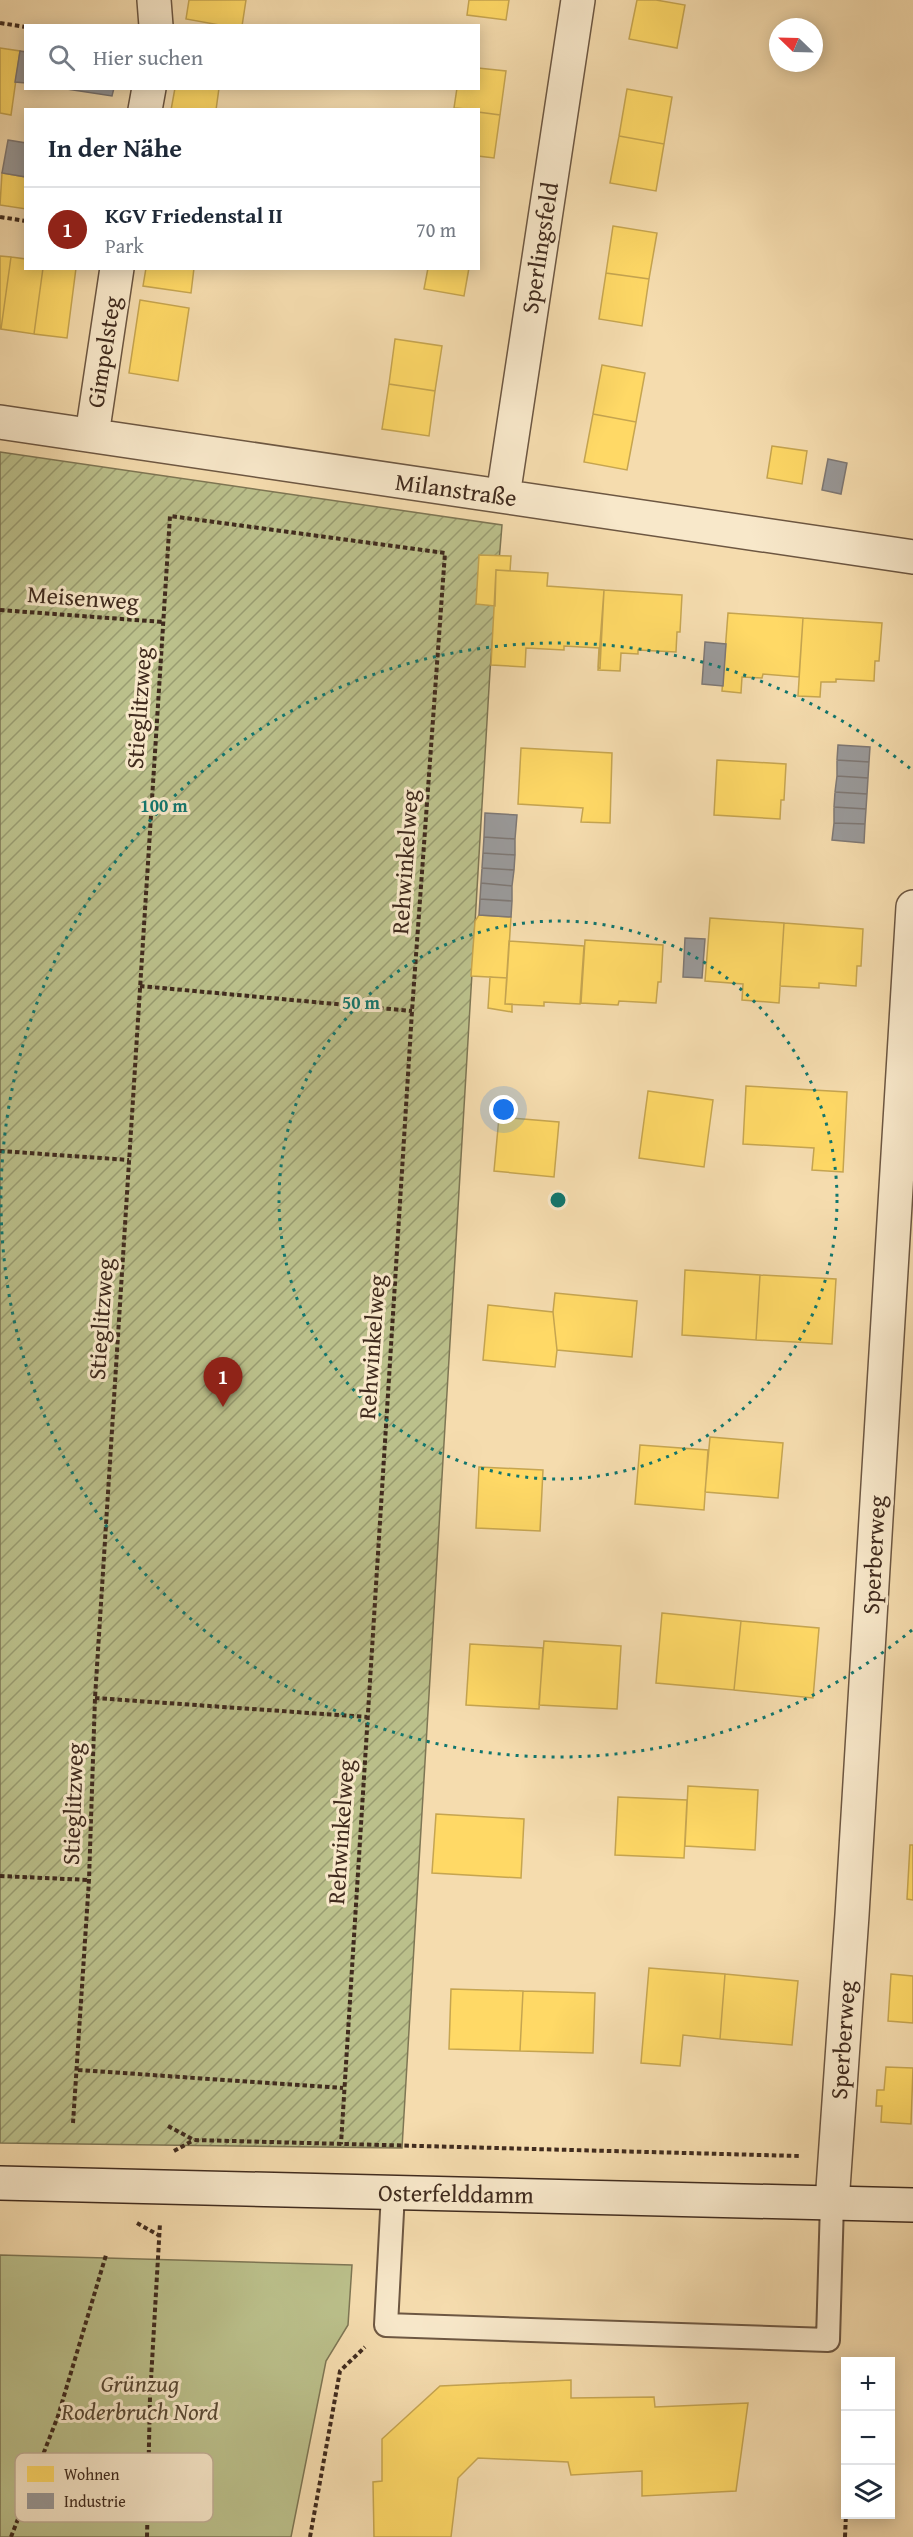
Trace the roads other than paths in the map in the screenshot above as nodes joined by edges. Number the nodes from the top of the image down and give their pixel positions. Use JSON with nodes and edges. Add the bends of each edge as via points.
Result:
{"nodes":[{"id":1,"x":154,"y":0,"type":"edge"},
{"id":2,"x":578,"y":0,"type":"edge"},
{"id":3,"x":156,"y":24,"type":"edge"},
{"id":4,"x":149,"y":90,"type":"edge"},
{"id":5,"x":145,"y":108,"type":"edge"},
{"id":6,"x":117,"y":270,"type":"edge"},
{"id":7,"x":0,"y":422,"type":"edge"},
{"id":8,"x":92,"y":435,"type":"junction"},
{"id":9,"x":502,"y":496,"type":"junction"},
{"id":10,"x":913,"y":557,"type":"edge"},
{"id":11,"x":913,"y":907,"type":"edge"},
{"id":12,"x":0,"y":2183,"type":"edge"},
{"id":13,"x":393,"y":2193,"type":"junction"},
{"id":14,"x":832,"y":2203,"type":"junction"},
{"id":15,"x":913,"y":2205,"type":"edge"}],
"edges":[{"from":1,"to":3,"type":"street"},
{"from":2,"to":9,"type":"street","name":"Sperlingsfeld"},
{"from":4,"to":5,"type":"street"},
{"from":6,"to":8,"type":"street","name":"Gimpelsteg"},
{"from":7,"to":8,"type":"street","name":"Milanstraße"},
{"from":8,"to":9,"type":"street","name":"Milanstraße"},
{"from":9,"to":10,"type":"street","name":"Milanstraße"},
{"from":11,"to":14,"type":"street","name":"Sperberweg"},
{"from":12,"to":13,"type":"street","name":"Osterfelddamm"},
{"from":13,"to":14,"type":"street","name":"Osterfelddamm"},
{"from":13,"to":14,"type":"lane","via":[[386,2325],[828,2340]]},
{"from":14,"to":15,"type":"street","name":"Osterfelddamm"}]}
